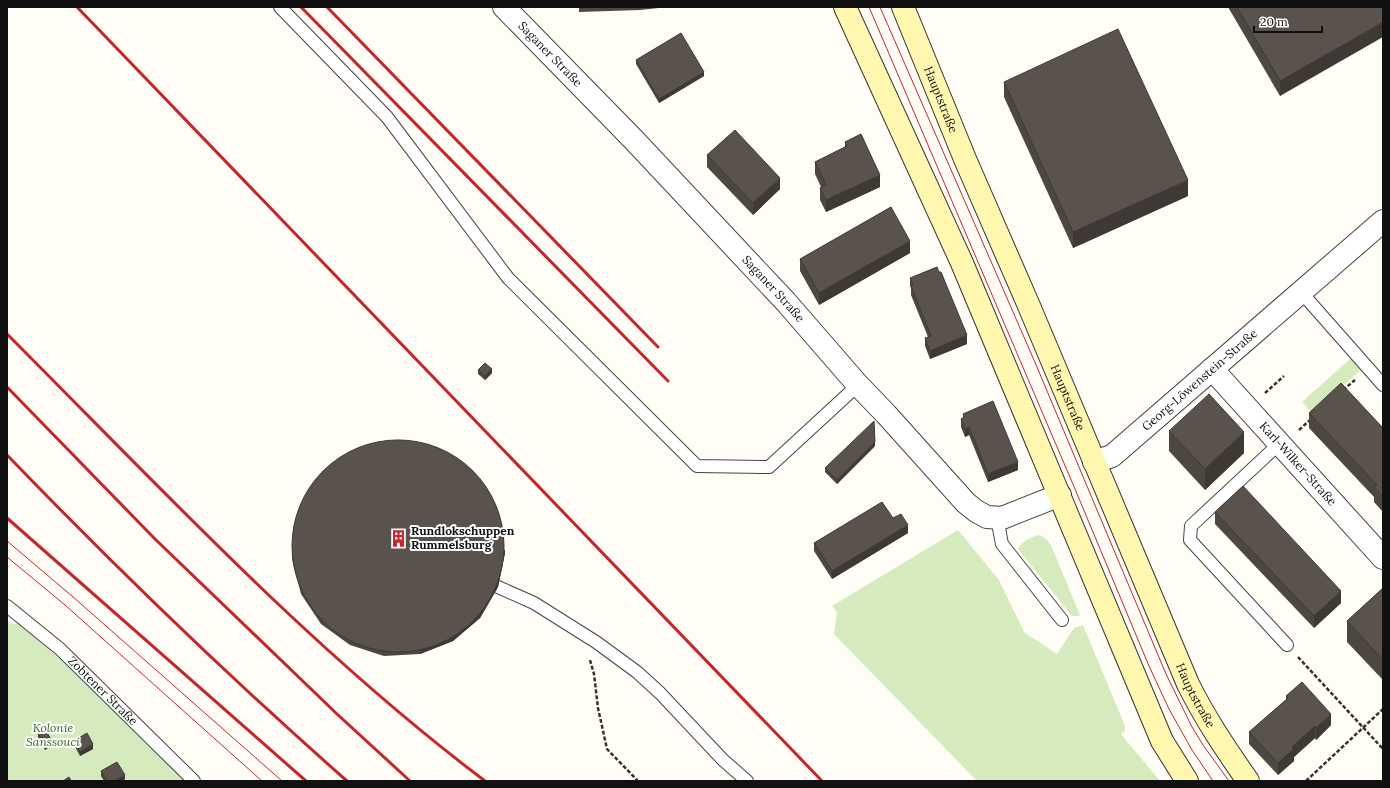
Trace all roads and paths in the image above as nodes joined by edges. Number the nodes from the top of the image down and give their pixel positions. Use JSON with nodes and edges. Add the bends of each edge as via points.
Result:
{"nodes":[{"id":1,"x":280,"y":7,"type":"edge"},
{"id":2,"x":504,"y":7,"type":"edge"},
{"id":3,"x":845,"y":7,"type":"edge"},
{"id":4,"x":903,"y":7,"type":"edge"},
{"id":5,"x":1381,"y":227,"type":"edge"},
{"id":6,"x":1301,"y":292,"type":"junction"},
{"id":7,"x":1368,"y":368,"type":"junction"},
{"id":8,"x":1212,"y":369,"type":"junction"},
{"id":9,"x":1383,"y":384,"type":"edge"},
{"id":10,"x":858,"y":386,"type":"junction"},
{"id":11,"x":1338,"y":395,"type":"edge"},
{"id":12,"x":1315,"y":416,"type":"edge"},
{"id":13,"x":1288,"y":438,"type":"junction"},
{"id":14,"x":1094,"y":462,"type":"junction"},
{"id":15,"x":1060,"y":495,"type":"junction"},
{"id":16,"x":997,"y":518,"type":"junction"},
{"id":17,"x":1383,"y":558,"type":"edge"},
{"id":18,"x":498,"y":587,"type":"edge"},
{"id":19,"x":7,"y":606,"type":"edge"},
{"id":20,"x":1062,"y":620,"type":"dead end"},
{"id":21,"x":578,"y":631,"type":"junction"},
{"id":22,"x":1287,"y":645,"type":"joint"},
{"id":23,"x":1383,"y":709,"type":"edge"},
{"id":24,"x":1363,"y":728,"type":"junction"},
{"id":25,"x":1383,"y":749,"type":"edge"},
{"id":26,"x":194,"y":781,"type":"edge"},
{"id":27,"x":638,"y":781,"type":"edge"},
{"id":28,"x":747,"y":781,"type":"edge"},
{"id":29,"x":1187,"y":781,"type":"edge"},
{"id":30,"x":1248,"y":781,"type":"edge"},
{"id":31,"x":1306,"y":781,"type":"edge"}],
"edges":[{"from":1,"to":10,"type":"lane","via":[[388,117],[508,278],[697,466],[769,467]]},
{"from":2,"to":10,"type":"street","name":"Saganer Straße","via":[[634,140],[786,302]]},
{"from":3,"to":15,"type":"main road","via":[[962,263]]},
{"from":4,"to":14,"type":"main road","name":"Hauptstraße"},
{"from":5,"to":6,"type":"street","name":"Georg-Löwenstein-Straße"},
{"from":6,"to":7,"type":"lane"},
{"from":6,"to":8,"type":"street","name":"Georg-Löwenstein-Straße"},
{"from":7,"to":9,"type":"lane"},
{"from":7,"to":11,"type":"path"},
{"from":8,"to":13,"type":"street","name":"Karl-Wilker-Straße"},
{"from":8,"to":14,"type":"street","name":"Georg-Löwenstein-Straße","via":[[1112,456]]},
{"from":10,"to":16,"type":"street","name":"Saganer Straße","via":[[966,503],[976,512]]},
{"from":12,"to":13,"type":"path"},
{"from":13,"to":17,"type":"street","name":"Karl-Wilker-Straße"},
{"from":13,"to":22,"type":"lane","via":[[1191,526],[1190,540]]},
{"from":14,"to":30,"type":"main road","name":"Hauptstraße","via":[[1188,684],[1219,741]]},
{"from":15,"to":16,"type":"street"},
{"from":15,"to":29,"type":"main road","via":[[1162,741]]},
{"from":16,"to":20,"type":"lane","via":[[1002,544]]},
{"from":18,"to":21,"type":"lane","via":[[534,603]]},
{"from":19,"to":26,"type":"lane","name":"Zobtener Straße","via":[[60,650]]},
{"from":21,"to":27,"type":"path","via":[[589,653],[607,749]]},
{"from":21,"to":28,"type":"lane","via":[[631,668],[654,688],[723,760]]},
{"from":22,"to":24,"type":"path"},
{"from":23,"to":24,"type":"path"},
{"from":24,"to":25,"type":"path"},
{"from":24,"to":31,"type":"path"}]}
